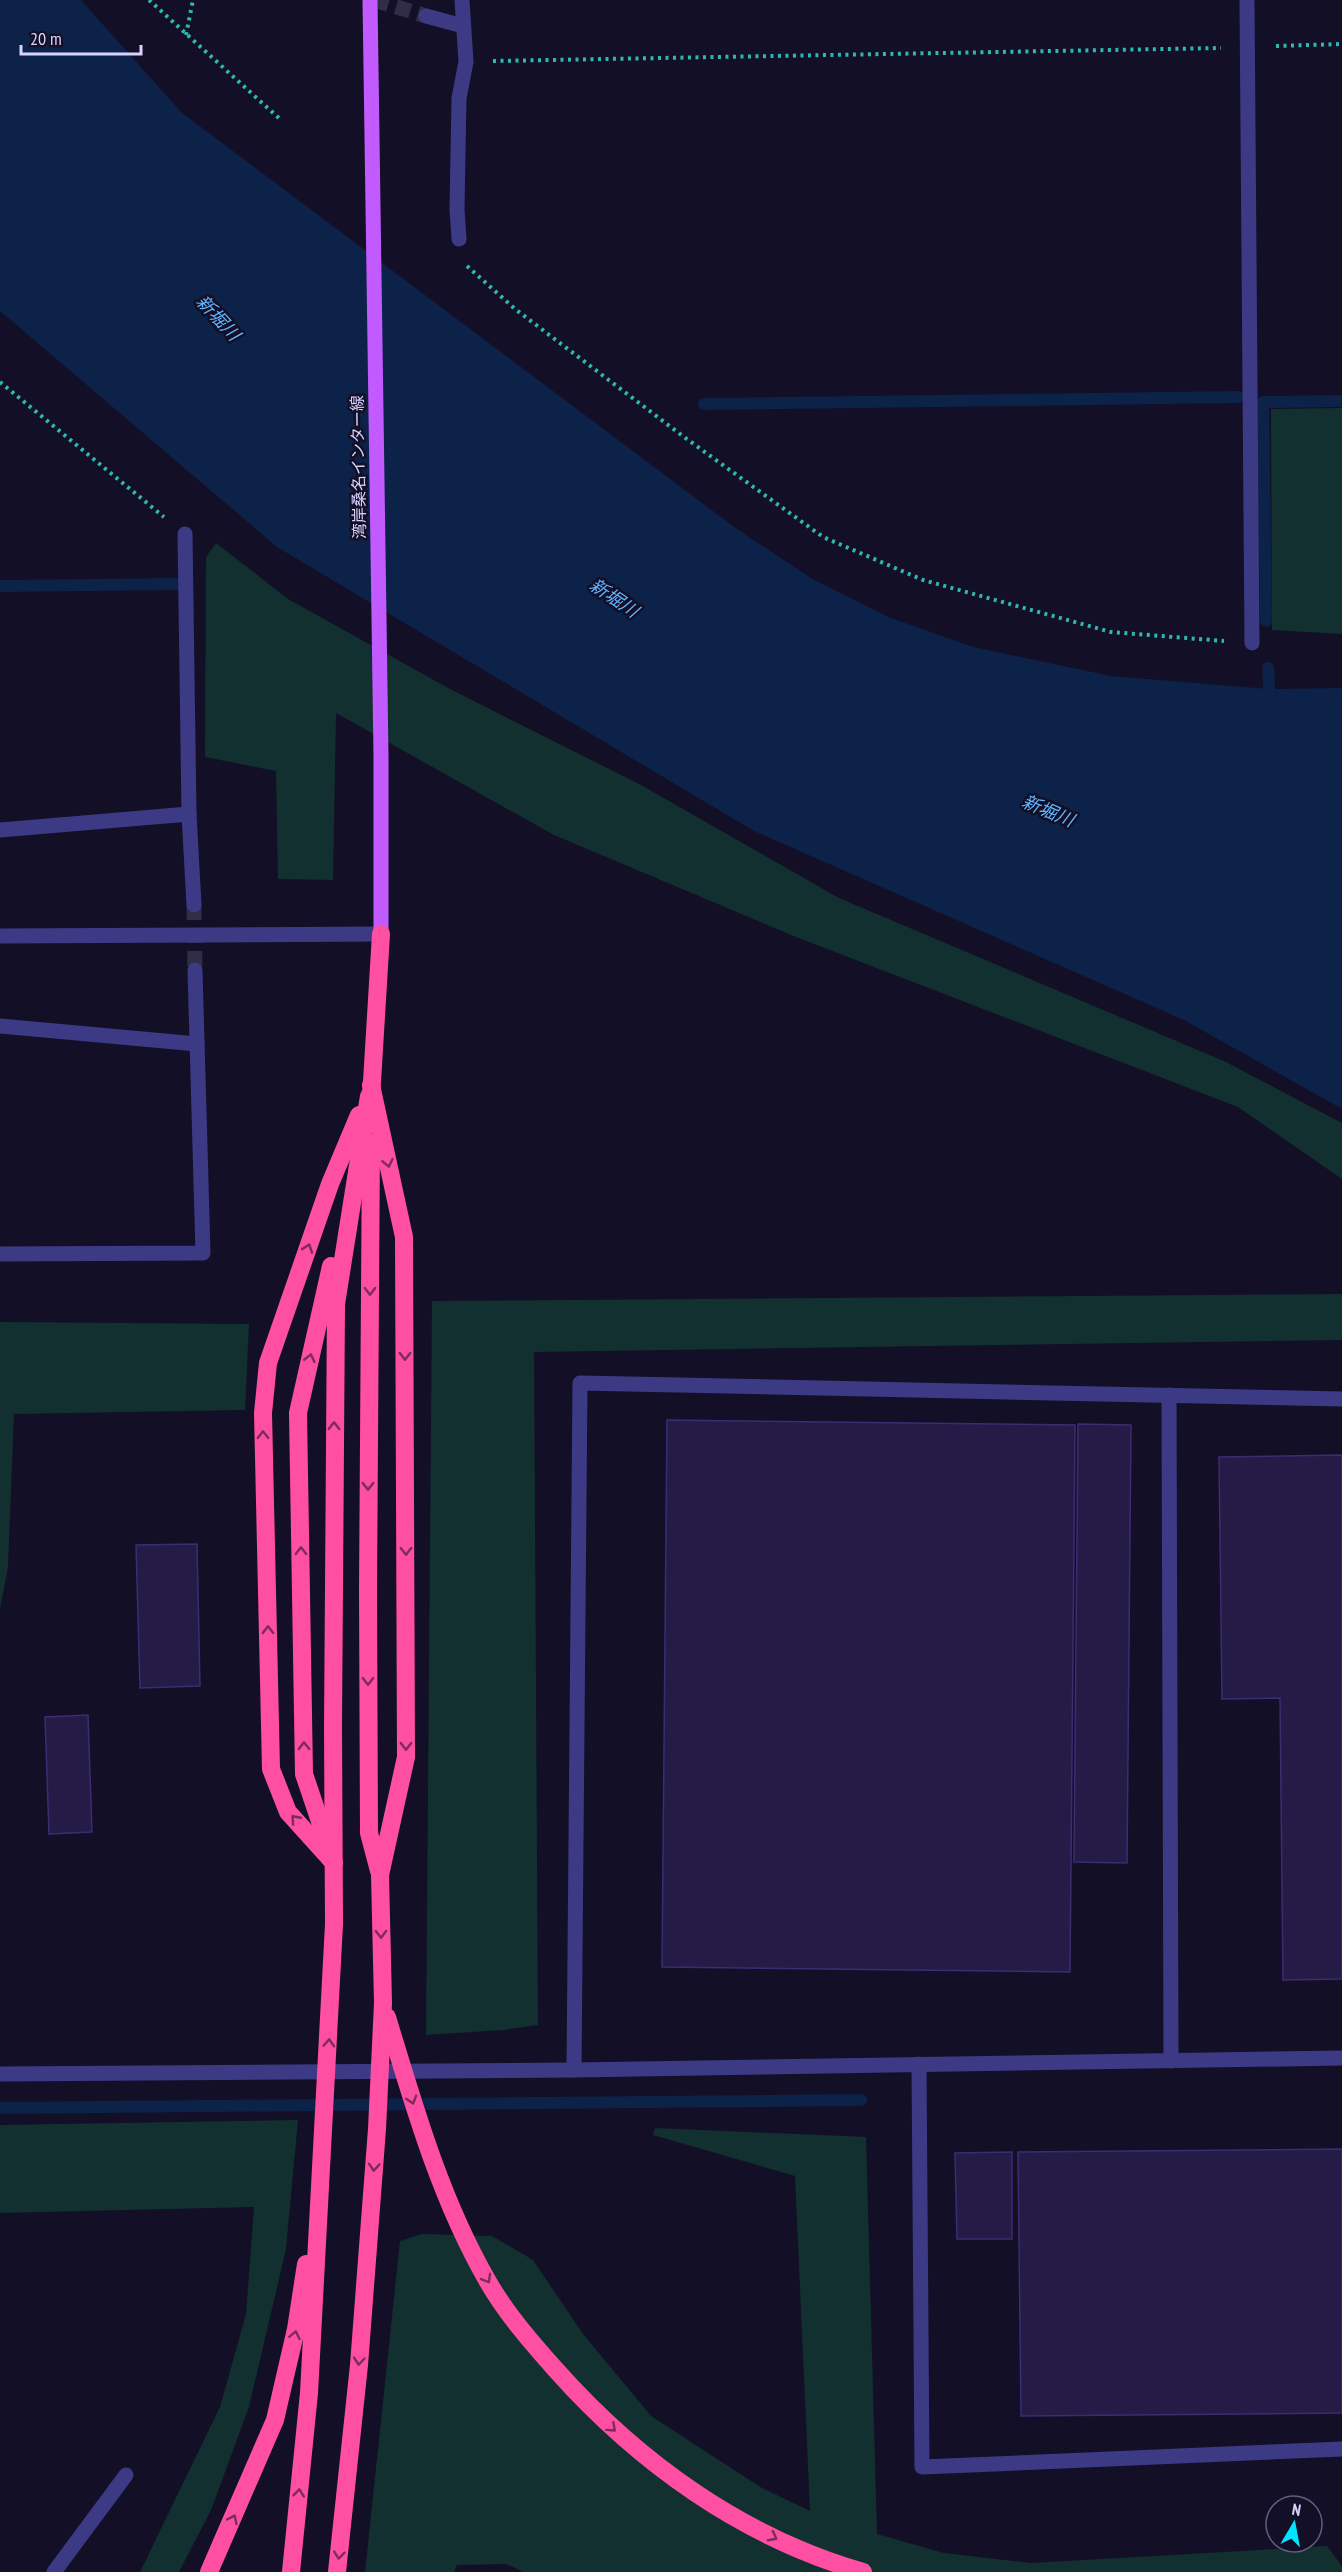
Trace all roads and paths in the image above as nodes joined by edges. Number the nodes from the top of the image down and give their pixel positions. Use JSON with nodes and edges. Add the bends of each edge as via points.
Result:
{"nodes":[{"id":1,"x":148,"y":0,"type":"edge"},
{"id":2,"x":193,"y":0,"type":"edge"},
{"id":3,"x":370,"y":0,"type":"edge"},
{"id":4,"x":462,"y":0,"type":"edge"},
{"id":5,"x":1247,"y":0,"type":"edge"},
{"id":6,"x":426,"y":16,"type":"tunnel mouth"},
{"id":7,"x":463,"y":26,"type":"junction"},
{"id":8,"x":186,"y":36,"type":"junction"},
{"id":9,"x":1342,"y":44,"type":"edge"},
{"id":10,"x":1248,"y":48,"type":"junction"},
{"id":11,"x":466,"y":62,"type":"junction"},
{"id":12,"x":282,"y":121,"type":"dead end"},
{"id":13,"x":459,"y":239,"type":"joint"},
{"id":14,"x":0,"y":382,"type":"edge"},
{"id":15,"x":185,"y":534,"type":"joint"},
{"id":16,"x":1252,"y":643,"type":"joint"},
{"id":17,"x":189,"y":814,"type":"junction"},
{"id":18,"x":0,"y":830,"type":"edge"},
{"id":19,"x":194,"y":904,"type":"tunnel mouth"},
{"id":20,"x":381,"y":934,"type":"junction"},
{"id":21,"x":0,"y":936,"type":"edge"},
{"id":22,"x":195,"y":970,"type":"tunnel mouth"},
{"id":23,"x":0,"y":1026,"type":"edge"},
{"id":24,"x":197,"y":1044,"type":"junction"},
{"id":25,"x":371,"y":1085,"type":"junction"},
{"id":26,"x":0,"y":1254,"type":"edge"},
{"id":27,"x":1168,"y":1395,"type":"junction"},
{"id":28,"x":1342,"y":1399,"type":"edge"},
{"id":29,"x":334,"y":1863,"type":"junction"},
{"id":30,"x":380,"y":1875,"type":"junction"},
{"id":31,"x":383,"y":2004,"type":"junction"},
{"id":32,"x":1342,"y":2058,"type":"edge"},
{"id":33,"x":1171,"y":2061,"type":"junction"},
{"id":34,"x":919,"y":2064,"type":"junction"},
{"id":35,"x":574,"y":2070,"type":"junction"},
{"id":36,"x":0,"y":2074,"type":"edge"},
{"id":37,"x":324,"y":2143,"type":"junction"},
{"id":38,"x":1342,"y":2449,"type":"edge"},
{"id":39,"x":126,"y":2475,"type":"dead end"},
{"id":40,"x":54,"y":2572,"type":"edge"},
{"id":41,"x":208,"y":2572,"type":"edge"},
{"id":42,"x":291,"y":2572,"type":"edge"},
{"id":43,"x":337,"y":2572,"type":"edge"},
{"id":44,"x":863,"y":2572,"type":"edge"}],
"edges":[{"from":1,"to":8,"type":"path"},
{"from":2,"to":8,"type":"path"},
{"from":3,"to":20,"type":"main road","name":"湾岸桑名インター線"},
{"from":4,"to":7,"type":"street"},
{"from":5,"to":10,"type":"street"},
{"from":6,"to":7,"type":"street"},
{"from":7,"to":11,"type":"street"},
{"from":8,"to":12,"type":"path"},
{"from":9,"to":10,"type":"path"},
{"from":10,"to":11,"type":"path"},
{"from":10,"to":16,"type":"street"},
{"from":11,"to":13,"type":"street","via":[[459,98]]},
{"from":13,"to":16,"type":"path","via":[[467,268],[515,309],[823,537],[923,580],[1111,632]]},
{"from":14,"to":15,"type":"path"},
{"from":15,"to":17,"type":"street"},
{"from":17,"to":18,"type":"street"},
{"from":17,"to":19,"type":"street"},
{"from":20,"to":21,"type":"street"},
{"from":20,"to":25,"type":"highway"},
{"from":22,"to":24,"type":"street"},
{"from":23,"to":24,"type":"street"},
{"from":24,"to":26,"type":"street","via":[[203,1253]]},
{"from":29,"to":25,"type":"highway","one_way":true,"via":[[336,1304]]},
{"from":29,"to":25,"type":"highway","one_way":true,"via":[[304,1774],[298,1413]]},
{"from":29,"to":25,"type":"highway","one_way":true,"via":[[288,1812],[271,1769],[263,1413],[268,1364],[330,1184]]},
{"from":25,"to":30,"type":"highway","one_way":true,"via":[[369,1833]]},
{"from":25,"to":30,"type":"highway","one_way":true,"via":[[404,1237],[406,1757]]},
{"from":27,"to":28,"type":"street"},
{"from":27,"to":33,"type":"street"},
{"from":27,"to":35,"type":"street","via":[[580,1383]]},
{"from":37,"to":29,"type":"highway","one_way":true},
{"from":30,"to":31,"type":"highway","one_way":true},
{"from":31,"to":43,"type":"highway","one_way":true,"via":[[359,2365]]},
{"from":31,"to":44,"type":"highway","one_way":true,"via":[[421,2127],[452,2210],[488,2281],[533,2345],[588,2406],[638,2451],[712,2505],[780,2542]]},
{"from":32,"to":33,"type":"street"},
{"from":33,"to":34,"type":"street"},
{"from":34,"to":35,"type":"street"},
{"from":34,"to":38,"type":"street","via":[[922,2467]]},
{"from":35,"to":36,"type":"street"},
{"from":41,"to":37,"type":"highway","one_way":true,"via":[[275,2420],[297,2329]]},
{"from":42,"to":37,"type":"highway","one_way":true,"via":[[309,2393]]},
{"from":39,"to":40,"type":"street"}]}
